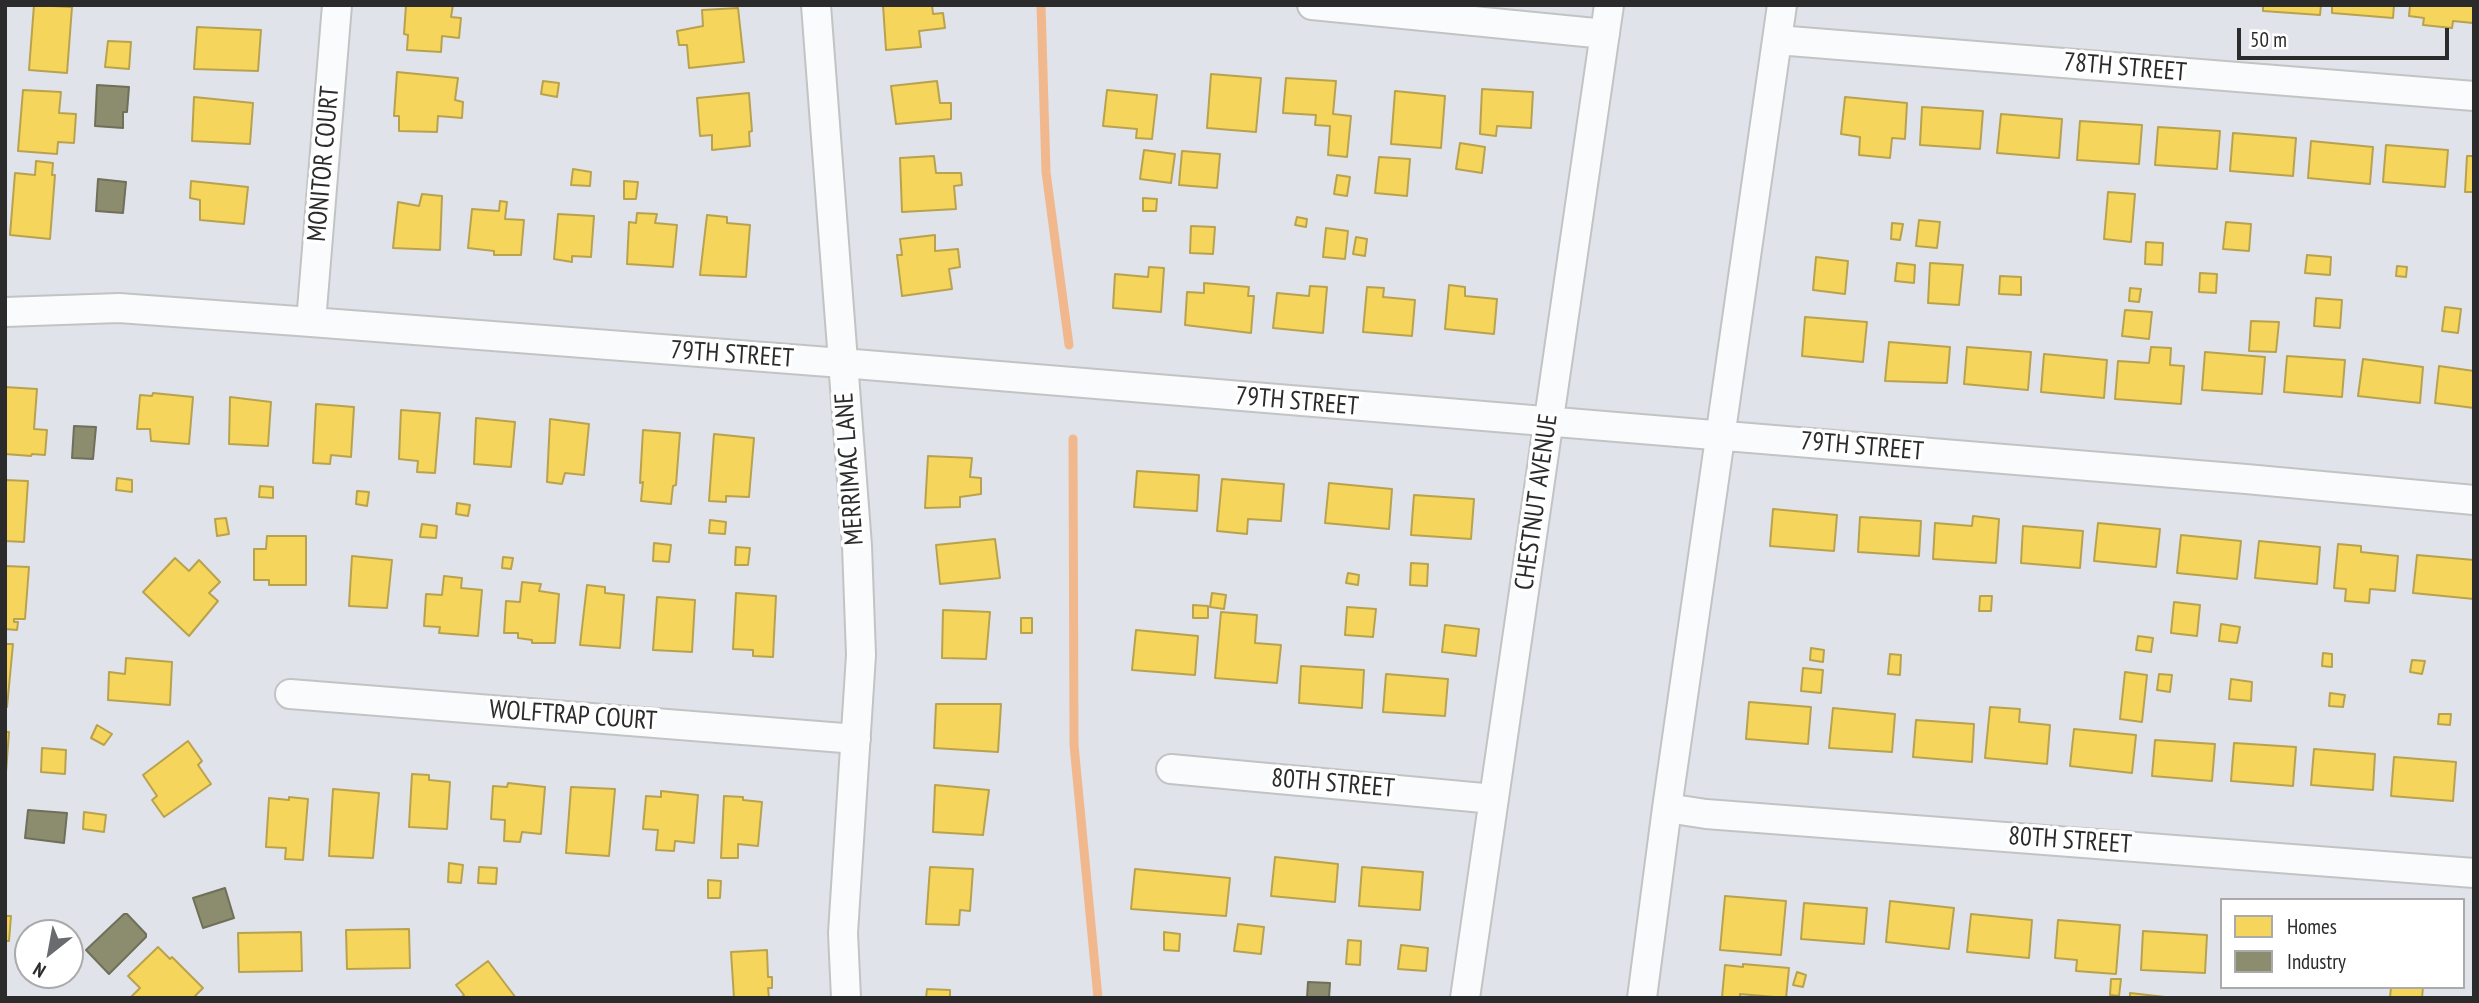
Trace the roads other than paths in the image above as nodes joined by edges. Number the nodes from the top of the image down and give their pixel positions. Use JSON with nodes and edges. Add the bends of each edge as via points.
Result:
{"nodes":[{"id":1,"x":337,"y":5,"type":"edge"},
{"id":2,"x":816,"y":5,"type":"edge"},
{"id":3,"x":1312,"y":5,"type":"edge"},
{"id":4,"x":1609,"y":5,"type":"edge"},
{"id":5,"x":1782,"y":5,"type":"edge"},
{"id":6,"x":1605,"y":34,"type":"junction"},
{"id":7,"x":1777,"y":40,"type":"junction"},
{"id":8,"x":2474,"y":96,"type":"edge"},
{"id":9,"x":5,"y":312,"type":"edge"},
{"id":10,"x":311,"y":322,"type":"junction"},
{"id":11,"x":842,"y":363,"type":"junction"},
{"id":12,"x":1549,"y":422,"type":"junction"},
{"id":13,"x":1720,"y":436,"type":"junction"},
{"id":14,"x":2474,"y":500,"type":"edge"},
{"id":15,"x":290,"y":694,"type":"dead end"},
{"id":16,"x":856,"y":739,"type":"junction"},
{"id":17,"x":1171,"y":769,"type":"dead end"},
{"id":18,"x":1494,"y":799,"type":"junction"},
{"id":19,"x":1667,"y":808,"type":"junction"},
{"id":20,"x":2474,"y":873,"type":"edge"},
{"id":21,"x":846,"y":998,"type":"edge"},
{"id":22,"x":1465,"y":998,"type":"edge"},
{"id":23,"x":1642,"y":998,"type":"edge"}],
"edges":[{"from":1,"to":10,"type":"street","name":"MONITOR COURT"},
{"from":2,"to":11,"type":"street","name":"MERRIMAC LANE"},
{"from":3,"to":6,"type":"street"},
{"from":4,"to":6,"type":"street","name":"CHESTNUT AVENUE"},
{"from":5,"to":7,"type":"street"},
{"from":6,"to":12,"type":"street","name":"CHESTNUT AVENUE"},
{"from":7,"to":8,"type":"street","name":"78TH STREET"},
{"from":7,"to":13,"type":"street"},
{"from":9,"to":10,"type":"street","name":"79TH STREET","via":[[119,309]]},
{"from":10,"to":11,"type":"street","name":"79TH STREET"},
{"from":11,"to":12,"type":"street","name":"79TH STREET"},
{"from":11,"to":16,"type":"street","name":"MERRIMAC LANE","via":[[858,573]]},
{"from":12,"to":13,"type":"street","name":"79TH STREET"},
{"from":12,"to":18,"type":"street","name":"CHESTNUT AVENUE"},
{"from":13,"to":14,"type":"street","name":"79TH STREET"},
{"from":13,"to":19,"type":"street"},
{"from":15,"to":16,"type":"street","name":"WOLFTRAP COURT"},
{"from":16,"to":21,"type":"street","name":"MERRIMAC LANE","via":[[843,933]]},
{"from":17,"to":18,"type":"street","name":"80TH STREET"},
{"from":18,"to":22,"type":"street","name":"CHESTNUT AVENUE"},
{"from":19,"to":20,"type":"street","name":"80TH STREET"},
{"from":19,"to":23,"type":"street"}]}
